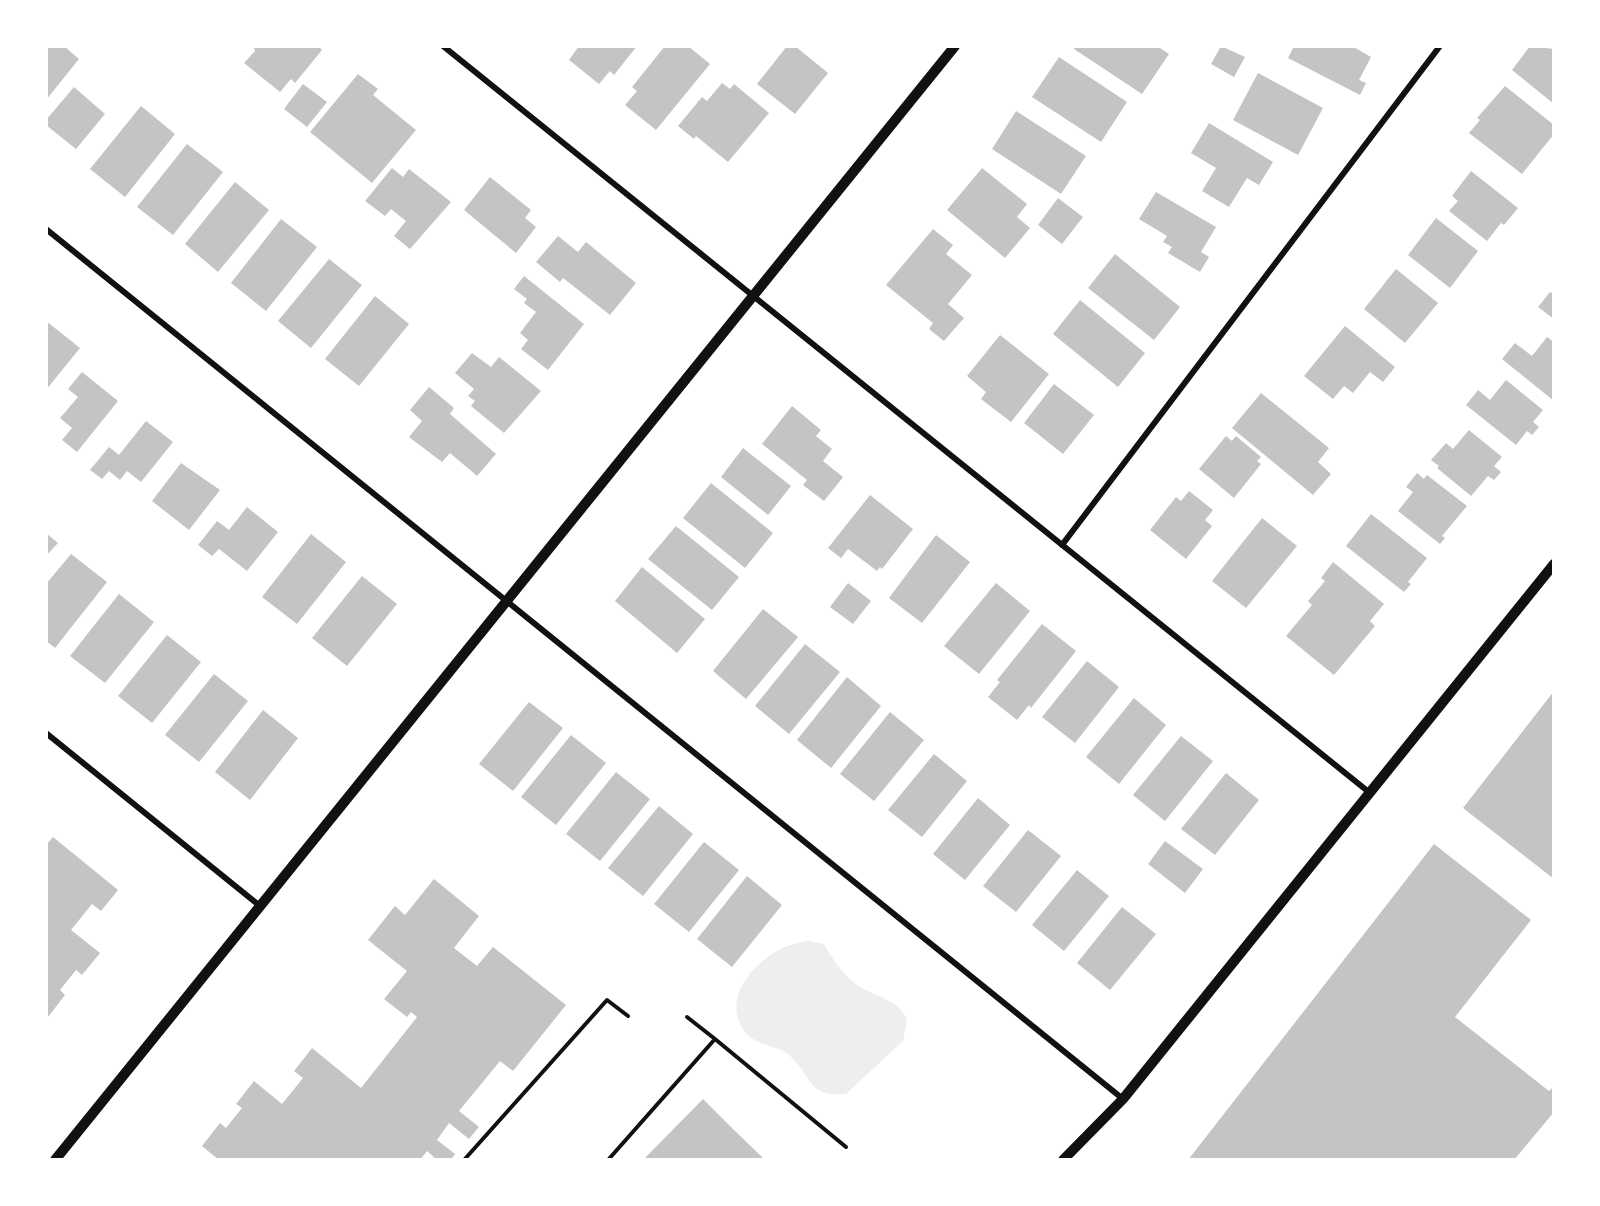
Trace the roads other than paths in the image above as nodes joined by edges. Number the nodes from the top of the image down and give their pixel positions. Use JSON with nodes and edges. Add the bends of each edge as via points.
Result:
{"nodes":[{"id":1,"x":443,"y":46,"type":"edge"},
{"id":2,"x":955,"y":46,"type":"edge"},
{"id":3,"x":1440,"y":46,"type":"edge"},
{"id":4,"x":46,"y":229,"type":"edge"},
{"id":5,"x":753,"y":296,"type":"junction"},
{"id":6,"x":1062,"y":545,"type":"junction"},
{"id":7,"x":1554,"y":564,"type":"edge"},
{"id":8,"x":507,"y":600,"type":"junction"},
{"id":9,"x":46,"y":733,"type":"edge"},
{"id":10,"x":1370,"y":793,"type":"junction"},
{"id":11,"x":260,"y":906,"type":"junction"},
{"id":12,"x":1123,"y":1099,"type":"junction"},
{"id":13,"x":55,"y":1160,"type":"edge"},
{"id":14,"x":1063,"y":1160,"type":"edge"}],
"edges":[{"from":1,"to":5,"type":"street"},
{"from":2,"to":5,"type":"street"},
{"from":3,"to":6,"type":"street"},
{"from":4,"to":8,"type":"street"},
{"from":5,"to":6,"type":"street"},
{"from":5,"to":8,"type":"street"},
{"from":6,"to":10,"type":"street"},
{"from":7,"to":10,"type":"street"},
{"from":8,"to":11,"type":"street"},
{"from":8,"to":12,"type":"street"},
{"from":9,"to":11,"type":"street"},
{"from":10,"to":12,"type":"street"},
{"from":11,"to":13,"type":"street"},
{"from":12,"to":14,"type":"street"}]}
